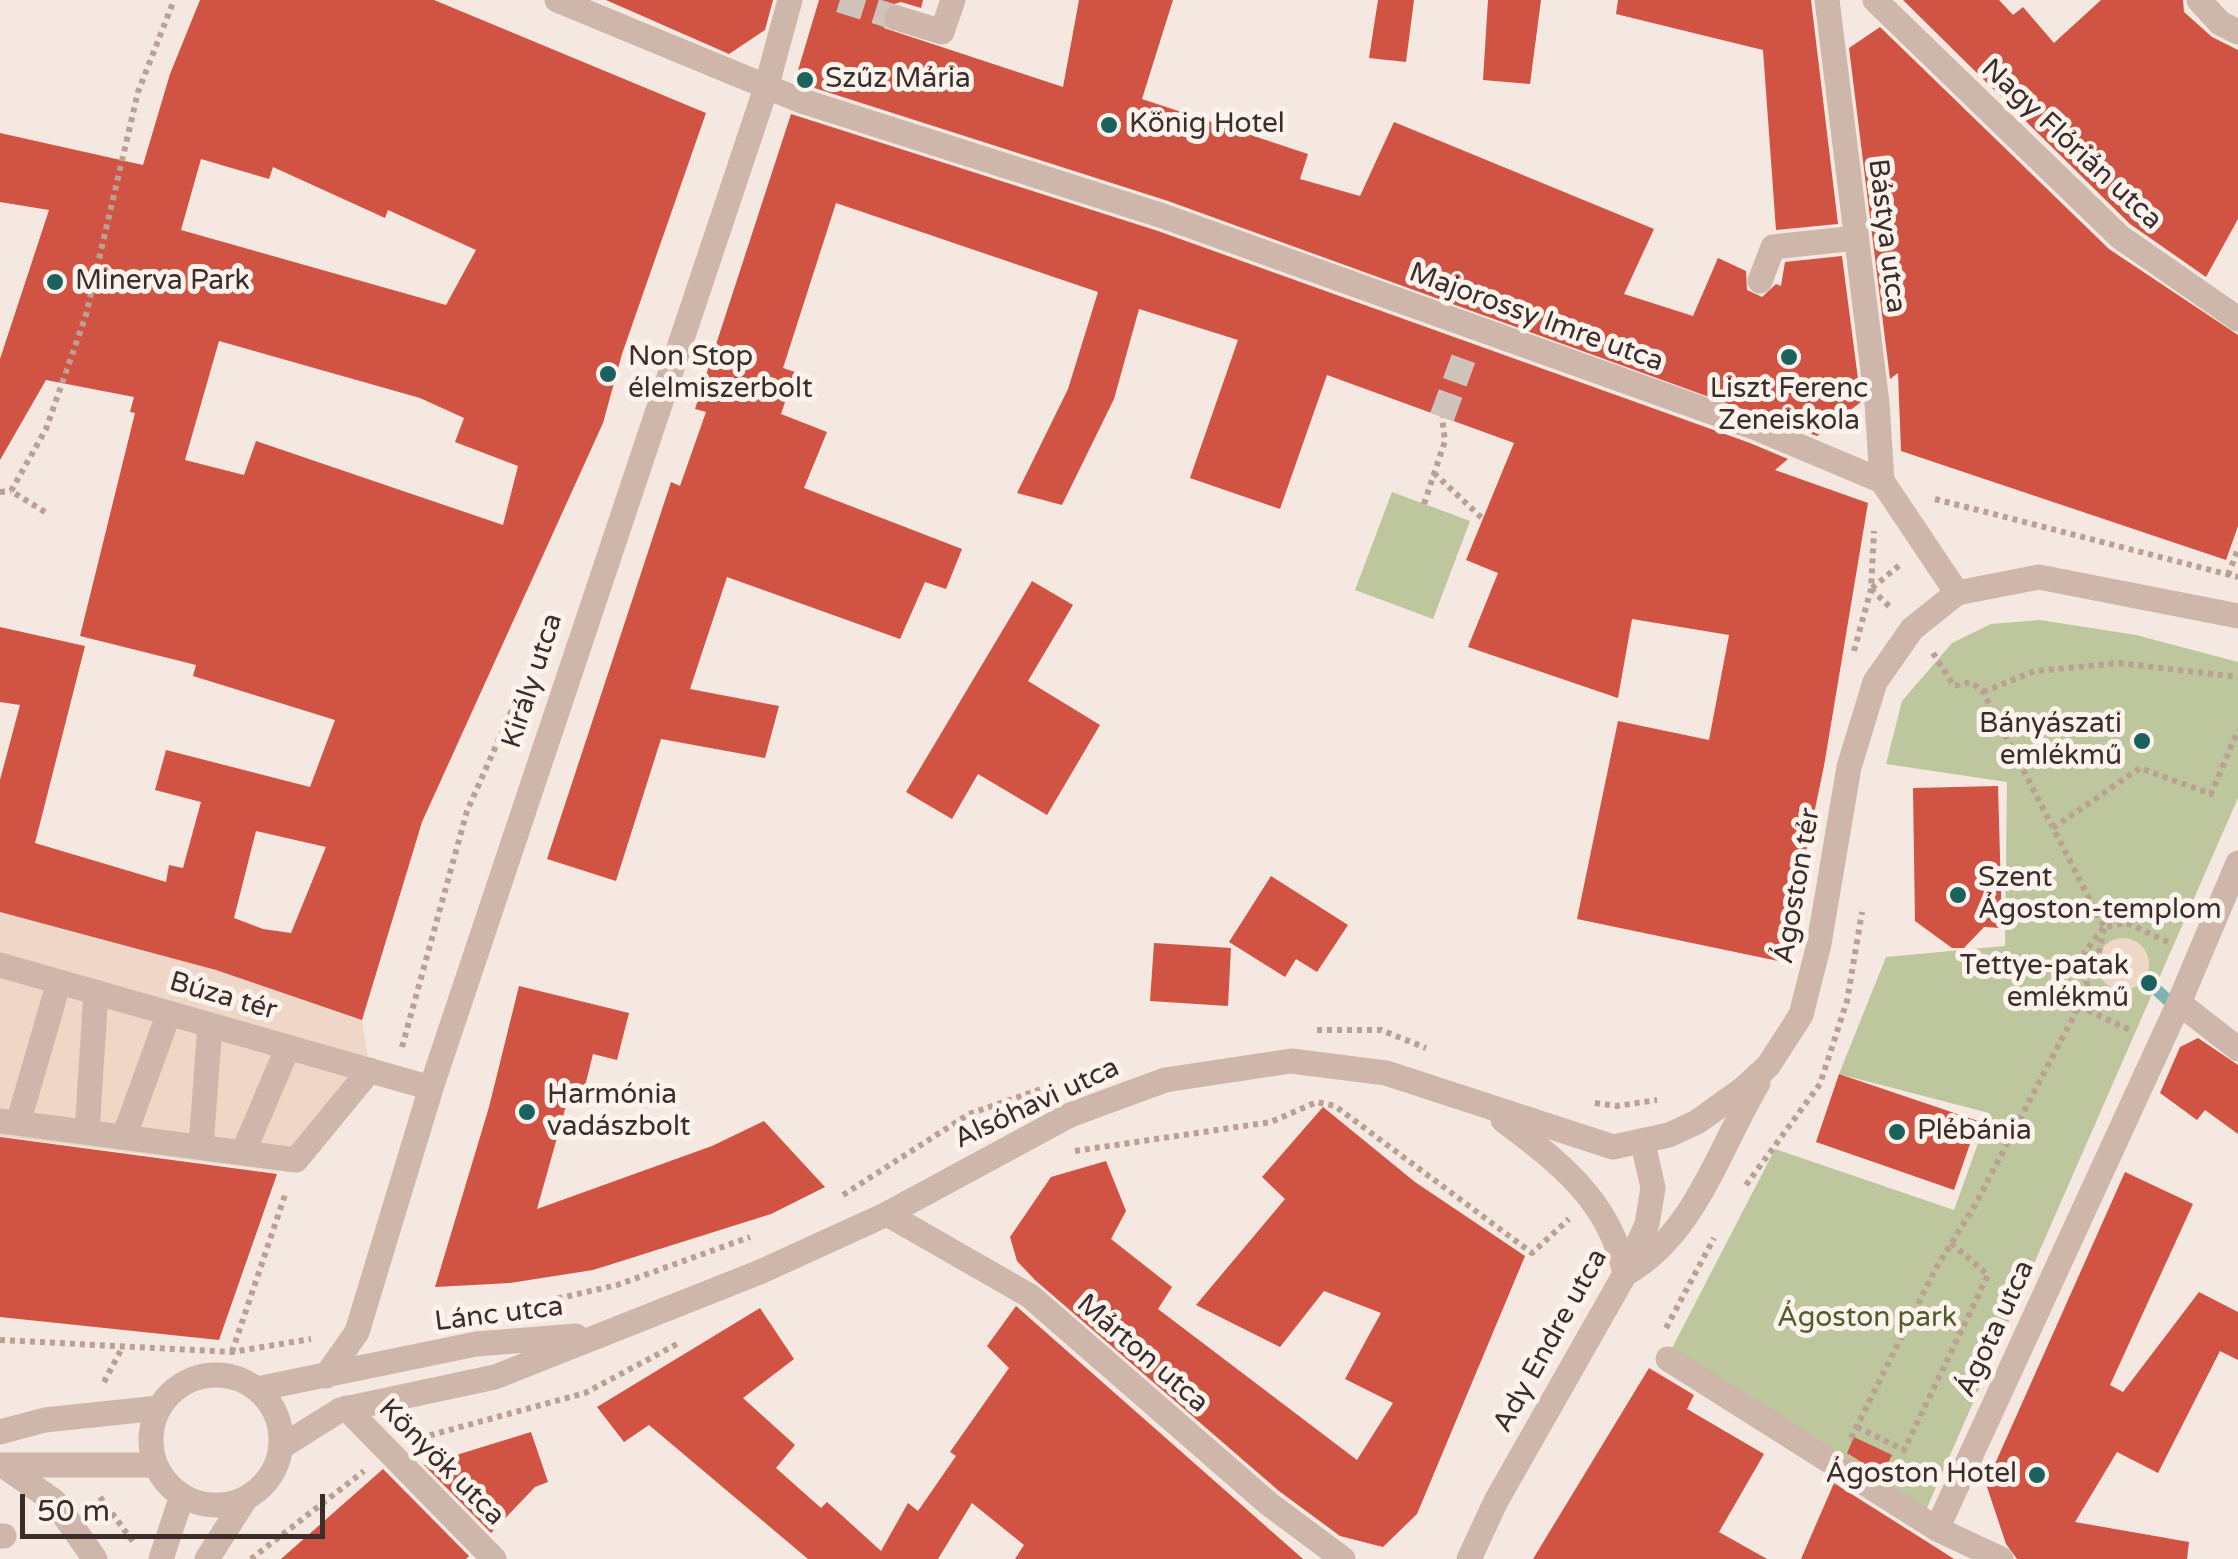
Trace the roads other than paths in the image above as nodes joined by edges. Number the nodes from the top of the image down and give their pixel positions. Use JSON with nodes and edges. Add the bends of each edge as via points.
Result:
{"nodes":[{"id":1,"x":557,"y":0,"type":"edge"},
{"id":2,"x":790,"y":0,"type":"edge"},
{"id":3,"x":954,"y":0,"type":"edge"},
{"id":4,"x":1826,"y":0,"type":"edge"},
{"id":5,"x":1875,"y":0,"type":"edge"},
{"id":6,"x":2199,"y":0,"type":"edge"},
{"id":7,"x":897,"y":18,"type":"tunnel mouth"},
{"id":8,"x":2238,"y":32,"type":"edge"},
{"id":9,"x":766,"y":88,"type":"junction"},
{"id":10,"x":1856,"y":238,"type":"junction"},
{"id":11,"x":1760,"y":282,"type":"dead end"},
{"id":12,"x":2238,"y":319,"type":"edge"},
{"id":13,"x":1882,"y":481,"type":"junction"},
{"id":14,"x":2233,"y":581,"type":"edge"},
{"id":15,"x":1956,"y":594,"type":"junction"},
{"id":16,"x":2233,"y":615,"type":"edge"},
{"id":17,"x":2238,"y":862,"type":"edge"},
{"id":18,"x":0,"y":965,"type":"edge"},
{"id":19,"x":59,"y":982,"type":"junction"},
{"id":20,"x":96,"y":992,"type":"junction"},
{"id":21,"x":2179,"y":1003,"type":"junction"},
{"id":22,"x":169,"y":1013,"type":"junction"},
{"id":23,"x":210,"y":1025,"type":"junction"},
{"id":24,"x":288,"y":1047,"type":"junction"},
{"id":25,"x":2238,"y":1049,"type":"edge"},
{"id":26,"x":1768,"y":1066,"type":"junction"},
{"id":27,"x":370,"y":1070,"type":"junction"},
{"id":28,"x":430,"y":1088,"type":"junction"},
{"id":29,"x":1483,"y":1105,"type":"junction"},
{"id":30,"x":9,"y":1122,"type":"edge"},
{"id":31,"x":87,"y":1132,"type":"junction"},
{"id":32,"x":124,"y":1137,"type":"junction"},
{"id":33,"x":1643,"y":1143,"type":"junction"},
{"id":34,"x":200,"y":1147,"type":"junction"},
{"id":35,"x":244,"y":1153,"type":"junction"},
{"id":36,"x":887,"y":1214,"type":"junction"},
{"id":37,"x":1625,"y":1274,"type":"junction"},
{"id":38,"x":596,"y":1334,"type":"junction"},
{"id":39,"x":1668,"y":1358,"type":"dead end"},
{"id":40,"x":326,"y":1376,"type":"junction"},
{"id":41,"x":256,"y":1389,"type":"junction"},
{"id":42,"x":159,"y":1408,"type":"junction"},
{"id":43,"x":346,"y":1408,"type":"junction"},
{"id":44,"x":0,"y":1432,"type":"edge"},
{"id":45,"x":281,"y":1446,"type":"junction"},
{"id":46,"x":156,"y":1465,"type":"junction"},
{"id":47,"x":2,"y":1466,"type":"edge"},
{"id":48,"x":182,"y":1496,"type":"junction"},
{"id":49,"x":246,"y":1498,"type":"junction"},
{"id":50,"x":1937,"y":1529,"type":"junction"},
{"id":51,"x":95,"y":1559,"type":"edge"},
{"id":52,"x":161,"y":1559,"type":"edge"},
{"id":53,"x":207,"y":1559,"type":"edge"},
{"id":54,"x":494,"y":1559,"type":"edge"},
{"id":55,"x":1343,"y":1559,"type":"edge"},
{"id":56,"x":1469,"y":1559,"type":"edge"},
{"id":57,"x":2001,"y":1559,"type":"edge"}],
"edges":[{"from":1,"to":9,"type":"street","name":"Majorossy Imre utca"},
{"from":2,"to":9,"type":"street","name":"Király utca"},
{"from":3,"to":7,"type":"street","via":[[942,32]]},
{"from":4,"to":10,"type":"street","name":"Bástya utca"},
{"from":5,"to":12,"type":"street","name":"Nagy Flórián utca","via":[[2120,237]]},
{"from":6,"to":8,"type":"street"},
{"from":9,"to":13,"type":"street","name":"Majorossy Imre utca","via":[[1164,216],[1471,338],[1756,428]]},
{"from":9,"to":28,"type":"street","name":"Király utca"},
{"from":10,"to":11,"type":"street","via":[[1773,247]]},
{"from":10,"to":13,"type":"street","name":"Bástya utca"},
{"from":13,"to":15,"type":"street"},
{"from":14,"to":16,"type":"street"},
{"from":15,"to":16,"type":"street","via":[[2039,578]]},
{"from":15,"to":26,"type":"street","name":"Ágoston tér","via":[[1912,629],[1875,682],[1849,768],[1811,984],[1801,1016]]},
{"from":17,"to":21,"type":"street","name":"Ágota utca"},
{"from":18,"to":19,"type":"street","name":"Búza tér"},
{"from":19,"to":20,"type":"street","name":"Búza tér"},
{"from":19,"to":30,"type":"street"},
{"from":20,"to":22,"type":"street","name":"Búza tér"},
{"from":20,"to":31,"type":"street"},
{"from":21,"to":25,"type":"street"},
{"from":21,"to":50,"type":"street","name":"Ágota utca"},
{"from":22,"to":23,"type":"street","name":"Búza tér"},
{"from":22,"to":32,"type":"street"},
{"from":23,"to":24,"type":"street","name":"Búza tér"},
{"from":23,"to":34,"type":"street"},
{"from":24,"to":27,"type":"street","name":"Búza tér"},
{"from":24,"to":35,"type":"street"},
{"from":26,"to":33,"type":"street","name":"Ágoston tér","via":[[1697,1122]]},
{"from":26,"to":37,"type":"street","via":[[1680,1226],[1662,1249]]},
{"from":27,"to":28,"type":"street","name":"Búza tér"},
{"from":27,"to":35,"type":"street","via":[[296,1160]]},
{"from":28,"to":40,"type":"street","name":"Király utca","via":[[357,1332]]},
{"from":29,"to":33,"type":"street","name":"Alsóhavi utca","via":[[1596,1143]]},
{"from":29,"to":36,"type":"street","name":"Alsóhavi utca","via":[[1346,1067],[1291,1061],[1229,1068],[1165,1080],[1070,1116]]},
{"from":29,"to":37,"type":"street","via":[[1572,1173],[1619,1242]]},
{"from":30,"to":31,"type":"street"},
{"from":31,"to":32,"type":"street"},
{"from":32,"to":34,"type":"street"},
{"from":33,"to":37,"type":"street","name":"Ady Endre utca","via":[[1652,1208]]},
{"from":34,"to":35,"type":"street"},
{"from":36,"to":38,"type":"street","name":"Alsóhavi utca","via":[[760,1272]]},
{"from":36,"to":55,"type":"street","name":"Márton utca","via":[[1030,1296],[1268,1504]]},
{"from":37,"to":56,"type":"street","name":"Ady Endre utca"},
{"from":38,"to":40,"type":"street","name":"Lánc utca","via":[[476,1344]]},
{"from":38,"to":43,"type":"street","name":"Lánc utca","via":[[496,1377]]},
{"from":39,"to":50,"type":"street"},
{"from":40,"to":41,"type":"street","name":"Lánc utca"},
{"from":41,"to":42,"type":"street","name":"Lánc utca","via":[[236,1378],[196,1378]]},
{"from":41,"to":45,"type":"street","via":[[272,1406]]},
{"from":42,"to":44,"type":"street"},
{"from":42,"to":46,"type":"street","via":[[151,1445]]},
{"from":43,"to":45,"type":"street","name":"Lánc utca"},
{"from":43,"to":54,"type":"street","name":"Könyök utca"},
{"from":45,"to":49,"type":"street","via":[[268,1480]]},
{"from":46,"to":47,"type":"street"},
{"from":46,"to":48,"type":"street"},
{"from":47,"to":51,"type":"street","via":[[54,1501]]},
{"from":48,"to":49,"type":"street","via":[[205,1505]]},
{"from":48,"to":52,"type":"street"},
{"from":49,"to":53,"type":"street"},
{"from":50,"to":57,"type":"street"}]}
